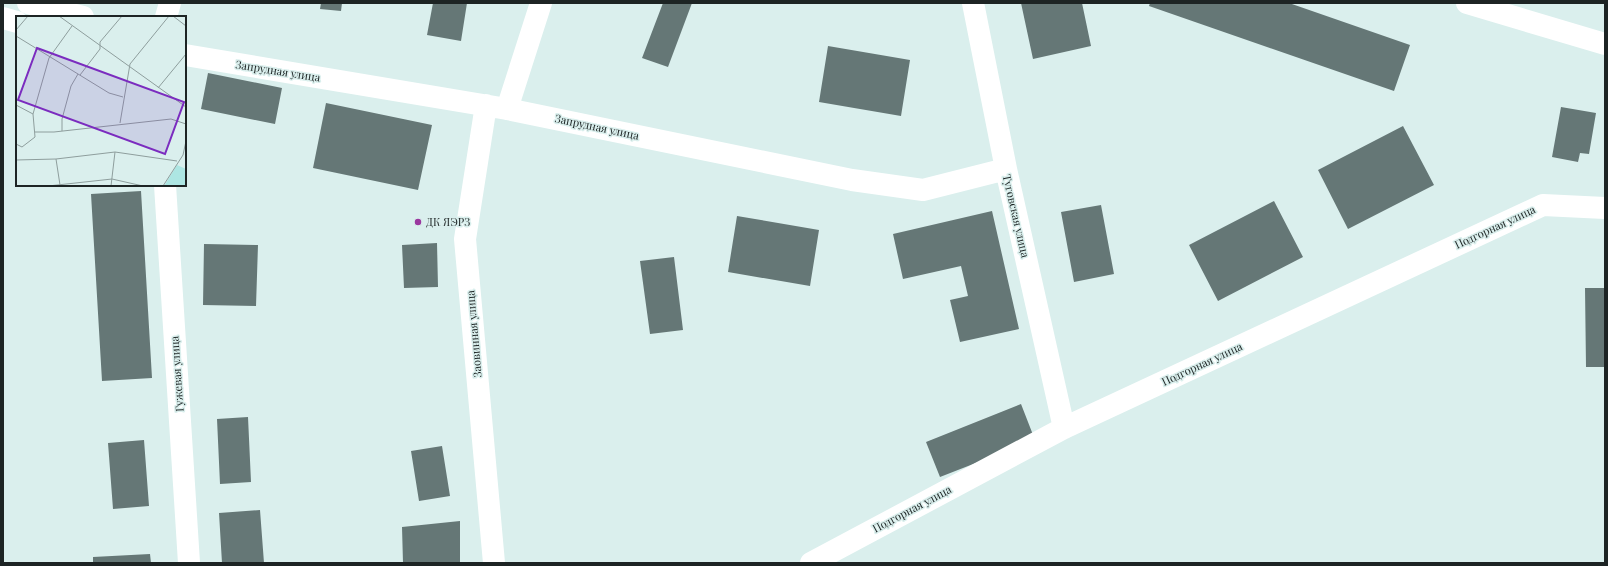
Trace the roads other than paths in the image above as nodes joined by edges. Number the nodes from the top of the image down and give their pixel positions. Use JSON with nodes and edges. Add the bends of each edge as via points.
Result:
{"nodes":[{"id":1,"x":28,"y":3,"type":"edge"},
{"id":2,"x":170,"y":3,"type":"edge"},
{"id":3,"x":541,"y":3,"type":"edge"},
{"id":4,"x":973,"y":3,"type":"edge"},
{"id":5,"x":1467,"y":3,"type":"edge"},
{"id":6,"x":79,"y":16,"type":"edge"},
{"id":7,"x":166,"y":16,"type":"edge"},
{"id":8,"x":3,"y":18,"type":"edge"},
{"id":9,"x":16,"y":22,"type":"edge"},
{"id":10,"x":1605,"y":44,"type":"edge"},
{"id":11,"x":186,"y":55,"type":"edge"},
{"id":12,"x":486,"y":105,"type":"junction"},
{"id":13,"x":507,"y":109,"type":"junction"},
{"id":14,"x":1006,"y":169,"type":"junction"},
{"id":15,"x":165,"y":186,"type":"edge"},
{"id":16,"x":1605,"y":208,"type":"edge"},
{"id":17,"x":1064,"y":428,"type":"junction"},
{"id":18,"x":189,"y":563,"type":"edge"},
{"id":19,"x":494,"y":563,"type":"edge"},
{"id":20,"x":811,"y":563,"type":"edge"}],
"edges":[{"from":1,"to":6,"type":"street"},
{"from":2,"to":7,"type":"street"},
{"from":3,"to":13,"type":"street"},
{"from":4,"to":14,"type":"street","name":"Туговская улица"},
{"from":5,"to":10,"type":"street"},
{"from":8,"to":9,"type":"street"},
{"from":11,"to":12,"type":"street","name":"Запрудная улица"},
{"from":12,"to":13,"type":"street","name":"Запрудная улица"},
{"from":12,"to":19,"type":"street","name":"Заовинная улица","via":[[465,239]]},
{"from":13,"to":14,"type":"street","name":"Запрудная улица","via":[[852,180],[923,190]]},
{"from":14,"to":17,"type":"street","name":"Туговская улица"},
{"from":15,"to":18,"type":"street","name":"Гужевая улица"},
{"from":16,"to":17,"type":"street","name":"Подгорная улица","via":[[1543,205]]},
{"from":17,"to":20,"type":"street","name":"Подгорная улица"}]}
